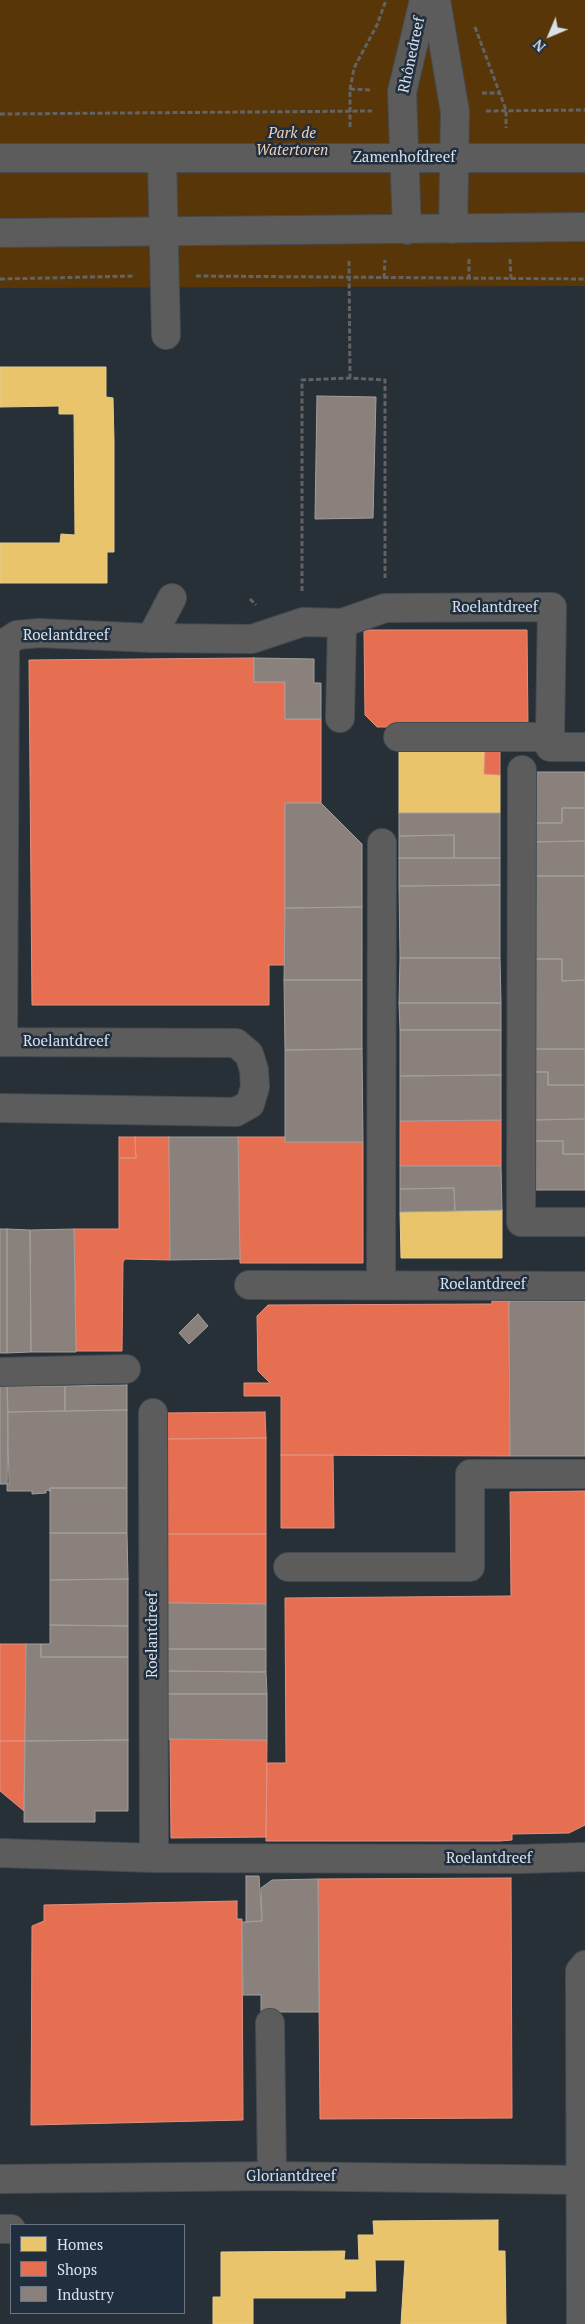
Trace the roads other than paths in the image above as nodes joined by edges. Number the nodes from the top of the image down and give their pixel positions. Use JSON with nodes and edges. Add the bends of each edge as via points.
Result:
{"nodes":[{"id":1,"x":424,"y":0,"type":"edge"},
{"id":2,"x":436,"y":0,"type":"edge"},
{"id":3,"x":0,"y":158,"type":"edge"},
{"id":4,"x":405,"y":158,"type":"junction"},
{"id":5,"x":454,"y":158,"type":"junction"},
{"id":6,"x":585,"y":158,"type":"edge"},
{"id":7,"x":162,"y":159,"type":"junction"},
{"id":8,"x":585,"y":227,"type":"edge"},
{"id":9,"x":408,"y":230,"type":"junction"},
{"id":10,"x":453,"y":230,"type":"junction"},
{"id":11,"x":0,"y":232,"type":"edge"},
{"id":12,"x":164,"y":233,"type":"junction"},
{"id":13,"x":166,"y":335,"type":"dead end"},
{"id":14,"x":172,"y":598,"type":"dead end"},
{"id":15,"x":342,"y":622,"type":"junction"},
{"id":16,"x":151,"y":638,"type":"junction"},
{"id":17,"x":340,"y":718,"type":"dead end"},
{"id":18,"x":398,"y":737,"type":"dead end"},
{"id":19,"x":550,"y":742,"type":"junction"},
{"id":20,"x":585,"y":747,"type":"edge"},
{"id":21,"x":522,"y":770,"type":"dead end"},
{"id":22,"x":382,"y":843,"type":"dead end"},
{"id":23,"x":0,"y":1108,"type":"edge"},
{"id":24,"x":585,"y":1222,"type":"edge"},
{"id":25,"x":249,"y":1285,"type":"dead end"},
{"id":26,"x":381,"y":1285,"type":"junction"},
{"id":27,"x":585,"y":1286,"type":"edge"},
{"id":28,"x":126,"y":1369,"type":"dead end"},
{"id":29,"x":0,"y":1372,"type":"edge"},
{"id":30,"x":152,"y":1413,"type":"dead end"},
{"id":31,"x":585,"y":1474,"type":"edge"},
{"id":32,"x":288,"y":1567,"type":"dead end"},
{"id":33,"x":0,"y":1853,"type":"edge"},
{"id":34,"x":585,"y":1857,"type":"edge"},
{"id":35,"x":154,"y":1858,"type":"junction"},
{"id":36,"x":585,"y":1965,"type":"edge"},
{"id":37,"x":270,"y":2023,"type":"dead end"},
{"id":38,"x":272,"y":2176,"type":"junction"},
{"id":39,"x":0,"y":2179,"type":"edge"},
{"id":40,"x":582,"y":2180,"type":"junction"},
{"id":41,"x":582,"y":2265,"type":"edge"},
{"id":42,"x":581,"y":2324,"type":"edge"}],
"edges":[{"from":1,"to":4,"type":"street","name":"Rhônedreef","via":[[402,92]]},
{"from":2,"to":5,"type":"street","name":"Rhônedreef","via":[[455,112]]},
{"from":3,"to":7,"type":"street","name":"Zamenhofdreef"},
{"from":4,"to":5,"type":"street","name":"Zamenhofdreef"},
{"from":4,"to":7,"type":"street","name":"Zamenhofdreef"},
{"from":4,"to":9,"type":"street","name":"Rhônedreef"},
{"from":5,"to":6,"type":"street","name":"Zamenhofdreef"},
{"from":5,"to":10,"type":"street","name":"Rhônedreef"},
{"from":7,"to":12,"type":"street"},
{"from":8,"to":10,"type":"street"},
{"from":9,"to":10,"type":"street"},
{"from":9,"to":12,"type":"street"},
{"from":11,"to":12,"type":"street"},
{"from":12,"to":13,"type":"street"},
{"from":14,"to":16,"type":"street"},
{"from":15,"to":16,"type":"street","name":"Roelantdreef","via":[[302,622],[252,639]]},
{"from":15,"to":17,"type":"street"},
{"from":15,"to":19,"type":"street","name":"Roelantdreef","via":[[385,608],[552,607]]},
{"from":16,"to":23,"type":"street","name":"Roelantdreef","via":[[39,633],[17,635],[5,643],[3,1042],[28,1052],[236,1043],[249,1054],[254,1070],[255,1087],[250,1104],[236,1112]]},
{"from":18,"to":19,"type":"street"},
{"from":19,"to":20,"type":"street"},
{"from":21,"to":24,"type":"street","via":[[521,1222]]},
{"from":22,"to":26,"type":"street"},
{"from":25,"to":26,"type":"street","name":"Roelantdreef"},
{"from":26,"to":27,"type":"street","name":"Roelantdreef"},
{"from":28,"to":29,"type":"street"},
{"from":30,"to":35,"type":"street","name":"Roelantdreef"},
{"from":31,"to":32,"type":"street","via":[[470,1474],[470,1566]]},
{"from":33,"to":35,"type":"street","name":"Roelantdreef"},
{"from":34,"to":35,"type":"street","name":"Roelantdreef","via":[[521,1860]]},
{"from":36,"to":40,"type":"street","via":[[580,1971]]},
{"from":37,"to":38,"type":"street"},
{"from":38,"to":39,"type":"street","name":"Gloriantdreef"},
{"from":38,"to":40,"type":"street","name":"Gloriantdreef"},
{"from":40,"to":41,"type":"street"},
{"from":41,"to":42,"type":"street"}]}
